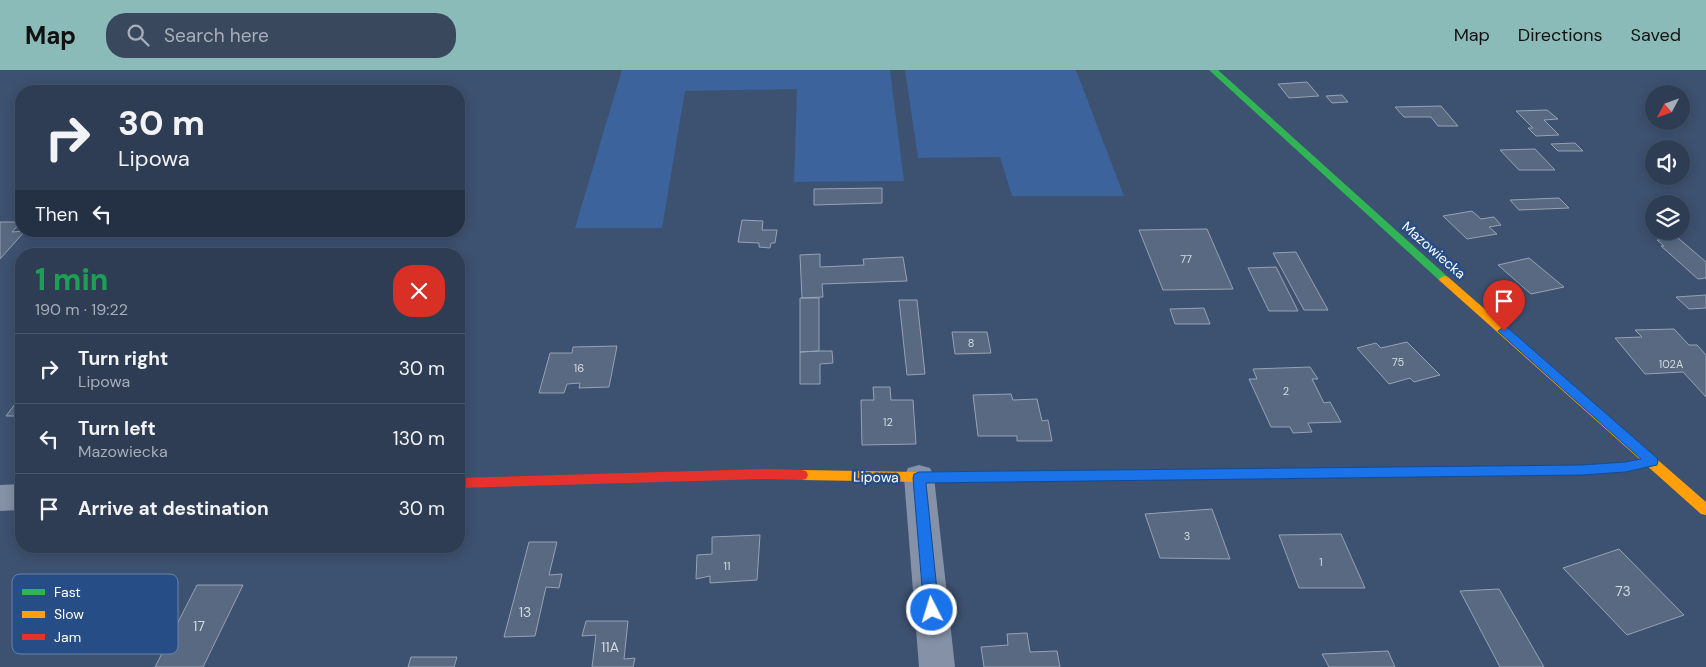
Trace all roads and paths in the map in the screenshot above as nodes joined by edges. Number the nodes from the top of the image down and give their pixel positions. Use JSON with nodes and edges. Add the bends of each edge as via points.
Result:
{"nodes":[{"id":1,"x":1213,"y":70,"type":"edge"},
{"id":2,"x":1652,"y":461,"type":"junction"},
{"id":3,"x":919,"y":478,"type":"junction"},
{"id":4,"x":465,"y":483,"type":"edge"},
{"id":5,"x":15,"y":497,"type":"edge"},
{"id":6,"x":0,"y":498,"type":"edge"},
{"id":7,"x":1706,"y":510,"type":"edge"},
{"id":8,"x":937,"y":667,"type":"edge"}],
"edges":[{"from":1,"to":2,"type":"street","name":"Mazowiecka","via":[[1401,241]]},
{"from":2,"to":3,"type":"street","name":"Lipowa","via":[[1625,467],[1582,470]]},
{"from":2,"to":7,"type":"street","name":"Mazowiecka"},
{"from":3,"to":4,"type":"street","name":"Lipowa","via":[[767,474]]},
{"from":3,"to":8,"type":"street"},
{"from":5,"to":6,"type":"street"}]}
